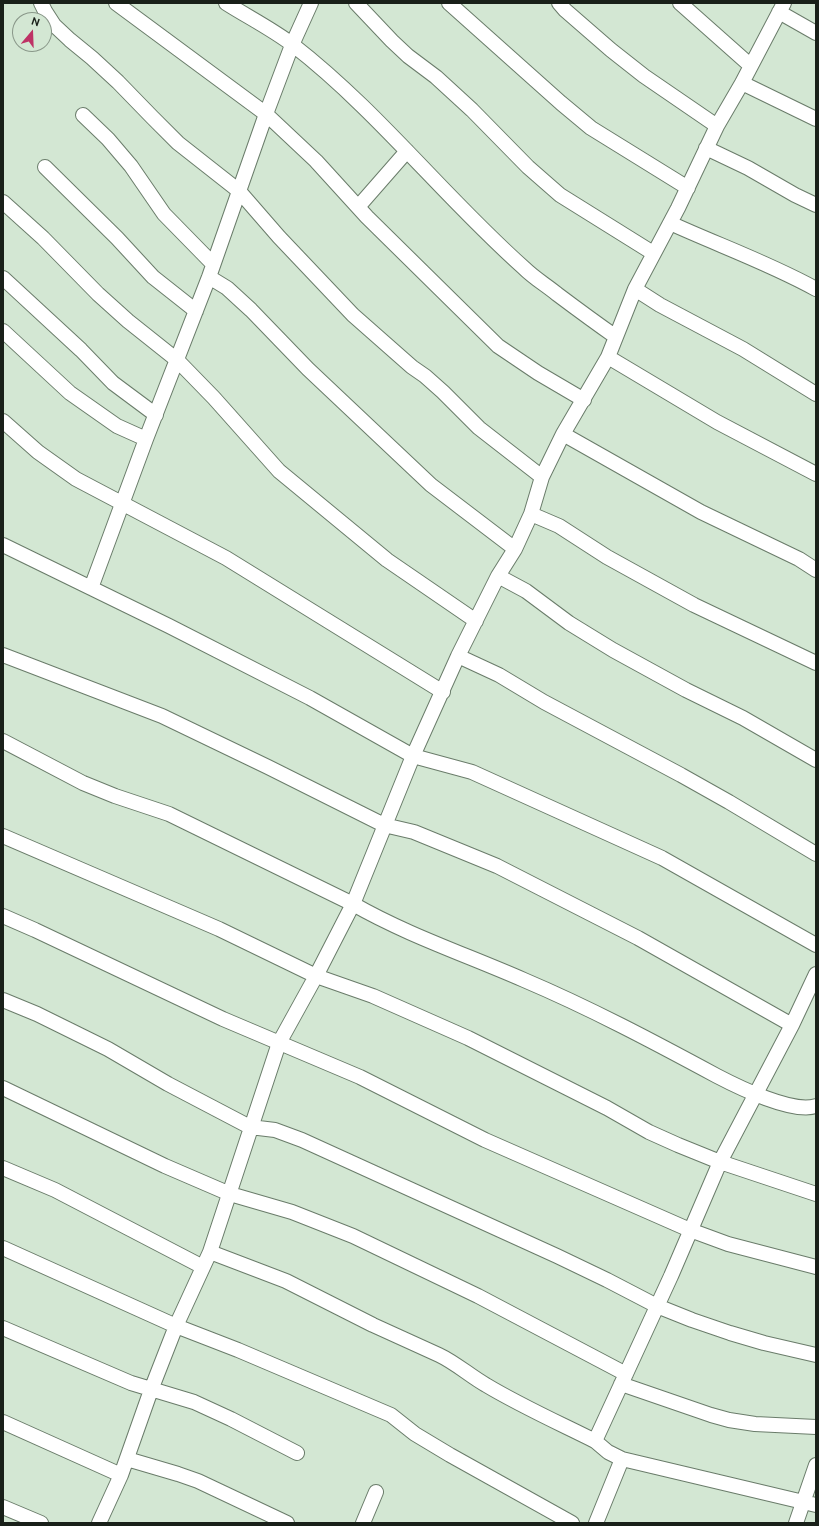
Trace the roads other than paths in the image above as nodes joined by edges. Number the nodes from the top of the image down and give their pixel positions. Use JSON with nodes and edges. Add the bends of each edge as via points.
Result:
{"nodes":[{"id":1,"x":41,"y":3,"type":"edge"},
{"id":2,"x":116,"y":3,"type":"edge"},
{"id":3,"x":226,"y":3,"type":"edge"},
{"id":4,"x":311,"y":3,"type":"edge"},
{"id":5,"x":356,"y":3,"type":"edge"},
{"id":6,"x":449,"y":3,"type":"edge"},
{"id":7,"x":559,"y":3,"type":"edge"},
{"id":8,"x":680,"y":3,"type":"edge"},
{"id":9,"x":781,"y":8,"type":"edge"},
{"id":10,"x":816,"y":33,"type":"edge"},
{"id":11,"x":292,"y":45,"type":"junction"},
{"id":12,"x":751,"y":66,"type":"junction"},
{"id":13,"x":742,"y":83,"type":"junction"},
{"id":14,"x":266,"y":114,"type":"junction"},
{"id":15,"x":83,"y":115,"type":"dead end"},
{"id":16,"x":816,"y":119,"type":"edge"},
{"id":17,"x":717,"y":126,"type":"junction"},
{"id":18,"x":706,"y":148,"type":"junction"},
{"id":19,"x":407,"y":151,"type":"junction"},
{"id":20,"x":45,"y":167,"type":"dead end"},
{"id":21,"x":688,"y":188,"type":"junction"},
{"id":22,"x":239,"y":191,"type":"junction"},
{"id":23,"x":3,"y":202,"type":"edge"},
{"id":24,"x":816,"y":205,"type":"edge"},
{"id":25,"x":358,"y":207,"type":"junction"},
{"id":26,"x":670,"y":222,"type":"junction"},
{"id":27,"x":653,"y":253,"type":"junction"},
{"id":28,"x":213,"y":264,"type":"junction"},
{"id":29,"x":209,"y":277,"type":"junction"},
{"id":30,"x":3,"y":278,"type":"edge"},
{"id":31,"x":816,"y":288,"type":"edge"},
{"id":32,"x":635,"y":289,"type":"junction"},
{"id":33,"x":196,"y":311,"type":"junction"},
{"id":34,"x":3,"y":331,"type":"edge"},
{"id":35,"x":616,"y":337,"type":"junction"},
{"id":36,"x":608,"y":357,"type":"junction"},
{"id":37,"x":177,"y":360,"type":"junction"},
{"id":38,"x":816,"y":394,"type":"edge"},
{"id":39,"x":584,"y":400,"type":"junction"},
{"id":40,"x":156,"y":415,"type":"junction"},
{"id":41,"x":3,"y":421,"type":"edge"},
{"id":42,"x":563,"y":434,"type":"junction"},
{"id":43,"x":146,"y":439,"type":"junction"},
{"id":44,"x":816,"y":474,"type":"edge"},
{"id":45,"x":542,"y":477,"type":"junction"},
{"id":46,"x":123,"y":504,"type":"junction"},
{"id":47,"x":531,"y":514,"type":"junction"},
{"id":48,"x":3,"y":545,"type":"edge"},
{"id":49,"x":515,"y":549,"type":"junction"},
{"id":50,"x":816,"y":570,"type":"edge"},
{"id":51,"x":498,"y":576,"type":"junction"},
{"id":52,"x":91,"y":588,"type":"junction"},
{"id":53,"x":476,"y":621,"type":"junction"},
{"id":54,"x":3,"y":655,"type":"edge"},
{"id":55,"x":458,"y":656,"type":"junction"},
{"id":56,"x":816,"y":663,"type":"edge"},
{"id":57,"x":443,"y":692,"type":"junction"},
{"id":58,"x":3,"y":740,"type":"edge"},
{"id":59,"x":413,"y":756,"type":"junction"},
{"id":60,"x":816,"y":760,"type":"edge"},
{"id":61,"x":384,"y":825,"type":"junction"},
{"id":62,"x":3,"y":836,"type":"edge"},
{"id":63,"x":816,"y":854,"type":"edge"},
{"id":64,"x":353,"y":904,"type":"junction"},
{"id":65,"x":3,"y":916,"type":"edge"},
{"id":66,"x":816,"y":945,"type":"edge"},
{"id":67,"x":816,"y":974,"type":"edge"},
{"id":68,"x":316,"y":976,"type":"junction"},
{"id":69,"x":3,"y":1000,"type":"edge"},
{"id":70,"x":792,"y":1024,"type":"junction"},
{"id":71,"x":279,"y":1043,"type":"junction"},
{"id":72,"x":3,"y":1088,"type":"edge"},
{"id":73,"x":756,"y":1094,"type":"junction"},
{"id":74,"x":816,"y":1106,"type":"edge"},
{"id":75,"x":250,"y":1127,"type":"junction"},
{"id":76,"x":720,"y":1162,"type":"junction"},
{"id":77,"x":3,"y":1168,"type":"edge"},
{"id":78,"x":230,"y":1194,"type":"junction"},
{"id":79,"x":816,"y":1194,"type":"edge"},
{"id":80,"x":690,"y":1230,"type":"junction"},
{"id":81,"x":3,"y":1248,"type":"edge"},
{"id":82,"x":210,"y":1252,"type":"junction"},
{"id":83,"x":203,"y":1267,"type":"junction"},
{"id":84,"x":816,"y":1267,"type":"edge"},
{"id":85,"x":657,"y":1306,"type":"junction"},
{"id":86,"x":176,"y":1326,"type":"junction"},
{"id":87,"x":3,"y":1328,"type":"edge"},
{"id":88,"x":816,"y":1355,"type":"edge"},
{"id":89,"x":624,"y":1379,"type":"junction"},
{"id":90,"x":151,"y":1390,"type":"junction"},
{"id":91,"x":3,"y":1422,"type":"edge"},
{"id":92,"x":816,"y":1427,"type":"edge"},
{"id":93,"x":595,"y":1441,"type":"junction"},
{"id":94,"x":297,"y":1453,"type":"dead end"},
{"id":95,"x":127,"y":1459,"type":"junction"},
{"id":96,"x":622,"y":1459,"type":"junction"},
{"id":97,"x":816,"y":1465,"type":"edge"},
{"id":98,"x":120,"y":1475,"type":"junction"},
{"id":99,"x":376,"y":1492,"type":"dead end"},
{"id":100,"x":809,"y":1504,"type":"edge"},
{"id":101,"x":3,"y":1507,"type":"edge"},
{"id":102,"x":41,"y":1523,"type":"edge"},
{"id":103,"x":99,"y":1523,"type":"edge"},
{"id":104,"x":288,"y":1523,"type":"edge"},
{"id":105,"x":363,"y":1523,"type":"edge"},
{"id":106,"x":572,"y":1523,"type":"edge"},
{"id":107,"x":596,"y":1523,"type":"edge"},
{"id":108,"x":796,"y":1523,"type":"edge"}],
"edges":[{"from":1,"to":22,"type":"street","via":[[54,25],[118,82],[178,143]]},
{"from":2,"to":14,"type":"street"},
{"from":3,"to":11,"type":"street"},
{"from":4,"to":11,"type":"street"},
{"from":5,"to":27,"type":"street","via":[[392,41],[467,105],[554,190]]},
{"from":6,"to":21,"type":"street","via":[[561,104],[592,128]]},
{"from":7,"to":17,"type":"street","via":[[564,10],[644,76]]},
{"from":8,"to":12,"type":"street"},
{"from":9,"to":10,"type":"street"},
{"from":9,"to":12,"type":"street"},
{"from":11,"to":14,"type":"street"},
{"from":11,"to":19,"type":"street","via":[[342,88]]},
{"from":12,"to":13,"type":"street"},
{"from":13,"to":16,"type":"street"},
{"from":13,"to":17,"type":"street"},
{"from":14,"to":22,"type":"street"},
{"from":14,"to":25,"type":"street","via":[[316,161]]},
{"from":15,"to":28,"type":"street","via":[[131,166],[164,214]]},
{"from":17,"to":18,"type":"street"},
{"from":18,"to":21,"type":"street"},
{"from":18,"to":24,"type":"street"},
{"from":19,"to":25,"type":"street"},
{"from":19,"to":35,"type":"street","via":[[523,268]]},
{"from":20,"to":33,"type":"street","via":[[153,277]]},
{"from":21,"to":26,"type":"street"},
{"from":22,"to":28,"type":"street"},
{"from":22,"to":45,"type":"street","via":[[353,315],[443,392],[479,428]]},
{"from":23,"to":37,"type":"street","via":[[98,294]]},
{"from":25,"to":39,"type":"street","via":[[498,346]]},
{"from":26,"to":27,"type":"street"},
{"from":26,"to":31,"type":"street","via":[[709,241],[748,255]]},
{"from":27,"to":32,"type":"street"},
{"from":28,"to":29,"type":"street"},
{"from":29,"to":33,"type":"street"},
{"from":29,"to":49,"type":"street","via":[[227,288],[251,310],[308,369],[431,485]]},
{"from":30,"to":40,"type":"street","via":[[81,350],[113,384]]},
{"from":32,"to":35,"type":"street"},
{"from":32,"to":38,"type":"street","via":[[743,349]]},
{"from":33,"to":37,"type":"street"},
{"from":34,"to":43,"type":"street","via":[[70,393],[117,426]]},
{"from":35,"to":36,"type":"street"},
{"from":36,"to":39,"type":"street"},
{"from":36,"to":44,"type":"street","via":[[717,422]]},
{"from":37,"to":40,"type":"street"},
{"from":37,"to":53,"type":"street","via":[[279,471],[388,560]]},
{"from":39,"to":42,"type":"street"},
{"from":40,"to":43,"type":"street"},
{"from":41,"to":46,"type":"street","via":[[38,452],[76,479]]},
{"from":42,"to":45,"type":"street"},
{"from":42,"to":50,"type":"street","via":[[701,512],[799,559]]},
{"from":43,"to":46,"type":"street"},
{"from":45,"to":47,"type":"street"},
{"from":46,"to":52,"type":"street"},
{"from":46,"to":57,"type":"street","via":[[226,558]]},
{"from":47,"to":49,"type":"street"},
{"from":47,"to":56,"type":"street","via":[[559,526],[607,557],[694,605]]},
{"from":48,"to":52,"type":"street"},
{"from":49,"to":51,"type":"street"},
{"from":51,"to":53,"type":"street"},
{"from":51,"to":60,"type":"street","via":[[526,591],[569,623],[613,650],[743,718]]},
{"from":52,"to":59,"type":"street","via":[[310,698]]},
{"from":53,"to":55,"type":"street"},
{"from":54,"to":61,"type":"street","via":[[162,716]]},
{"from":55,"to":57,"type":"street"},
{"from":55,"to":63,"type":"street","via":[[499,675],[681,775]]},
{"from":57,"to":59,"type":"street"},
{"from":58,"to":64,"type":"street","via":[[83,783],[169,814]]},
{"from":59,"to":61,"type":"street"},
{"from":59,"to":66,"type":"street","via":[[472,772],[662,858]]},
{"from":61,"to":64,"type":"street"},
{"from":61,"to":70,"type":"street","via":[[414,832],[497,866],[638,938]]},
{"from":62,"to":68,"type":"street","via":[[219,930]]},
{"from":64,"to":68,"type":"street"},
{"from":64,"to":73,"type":"street","via":[[381,920],[552,993]]},
{"from":65,"to":71,"type":"street"},
{"from":67,"to":70,"type":"street"},
{"from":68,"to":71,"type":"street"},
{"from":68,"to":76,"type":"street","via":[[373,996],[468,1038],[649,1132]]},
{"from":69,"to":75,"type":"street","via":[[108,1049]]},
{"from":70,"to":73,"type":"street"},
{"from":71,"to":75,"type":"street"},
{"from":71,"to":80,"type":"street","via":[[360,1077],[485,1140]]},
{"from":72,"to":78,"type":"street","via":[[165,1166]]},
{"from":73,"to":74,"type":"street","via":[[796,1108]]},
{"from":73,"to":76,"type":"street"},
{"from":75,"to":78,"type":"street"},
{"from":75,"to":85,"type":"street","via":[[275,1130],[302,1140],[557,1256]]},
{"from":76,"to":79,"type":"street"},
{"from":76,"to":80,"type":"street"},
{"from":77,"to":83,"type":"street","via":[[55,1190]]},
{"from":78,"to":82,"type":"street"},
{"from":78,"to":89,"type":"street","via":[[292,1212],[353,1236],[478,1296]]},
{"from":80,"to":84,"type":"street","via":[[728,1244]]},
{"from":80,"to":85,"type":"street"},
{"from":81,"to":86,"type":"street"},
{"from":82,"to":83,"type":"street"},
{"from":82,"to":93,"type":"street","via":[[292,1284],[450,1360],[507,1397]]},
{"from":83,"to":86,"type":"street"},
{"from":85,"to":88,"type":"street","via":[[730,1333]]},
{"from":85,"to":89,"type":"street"},
{"from":86,"to":90,"type":"street"},
{"from":86,"to":106,"type":"street","via":[[391,1415],[415,1434],[450,1455]]},
{"from":87,"to":90,"type":"street"},
{"from":89,"to":92,"type":"street","via":[[710,1415],[729,1420]]},
{"from":89,"to":93,"type":"street"},
{"from":90,"to":94,"type":"street","via":[[181,1397],[200,1405]]},
{"from":90,"to":95,"type":"street"},
{"from":91,"to":98,"type":"street"},
{"from":93,"to":96,"type":"street"},
{"from":95,"to":98,"type":"street"},
{"from":95,"to":104,"type":"street","via":[[198,1481]]},
{"from":96,"to":100,"type":"street"},
{"from":96,"to":107,"type":"street"},
{"from":97,"to":100,"type":"street"},
{"from":98,"to":103,"type":"street"},
{"from":99,"to":105,"type":"street"},
{"from":100,"to":108,"type":"street"},
{"from":101,"to":102,"type":"street"}]}
